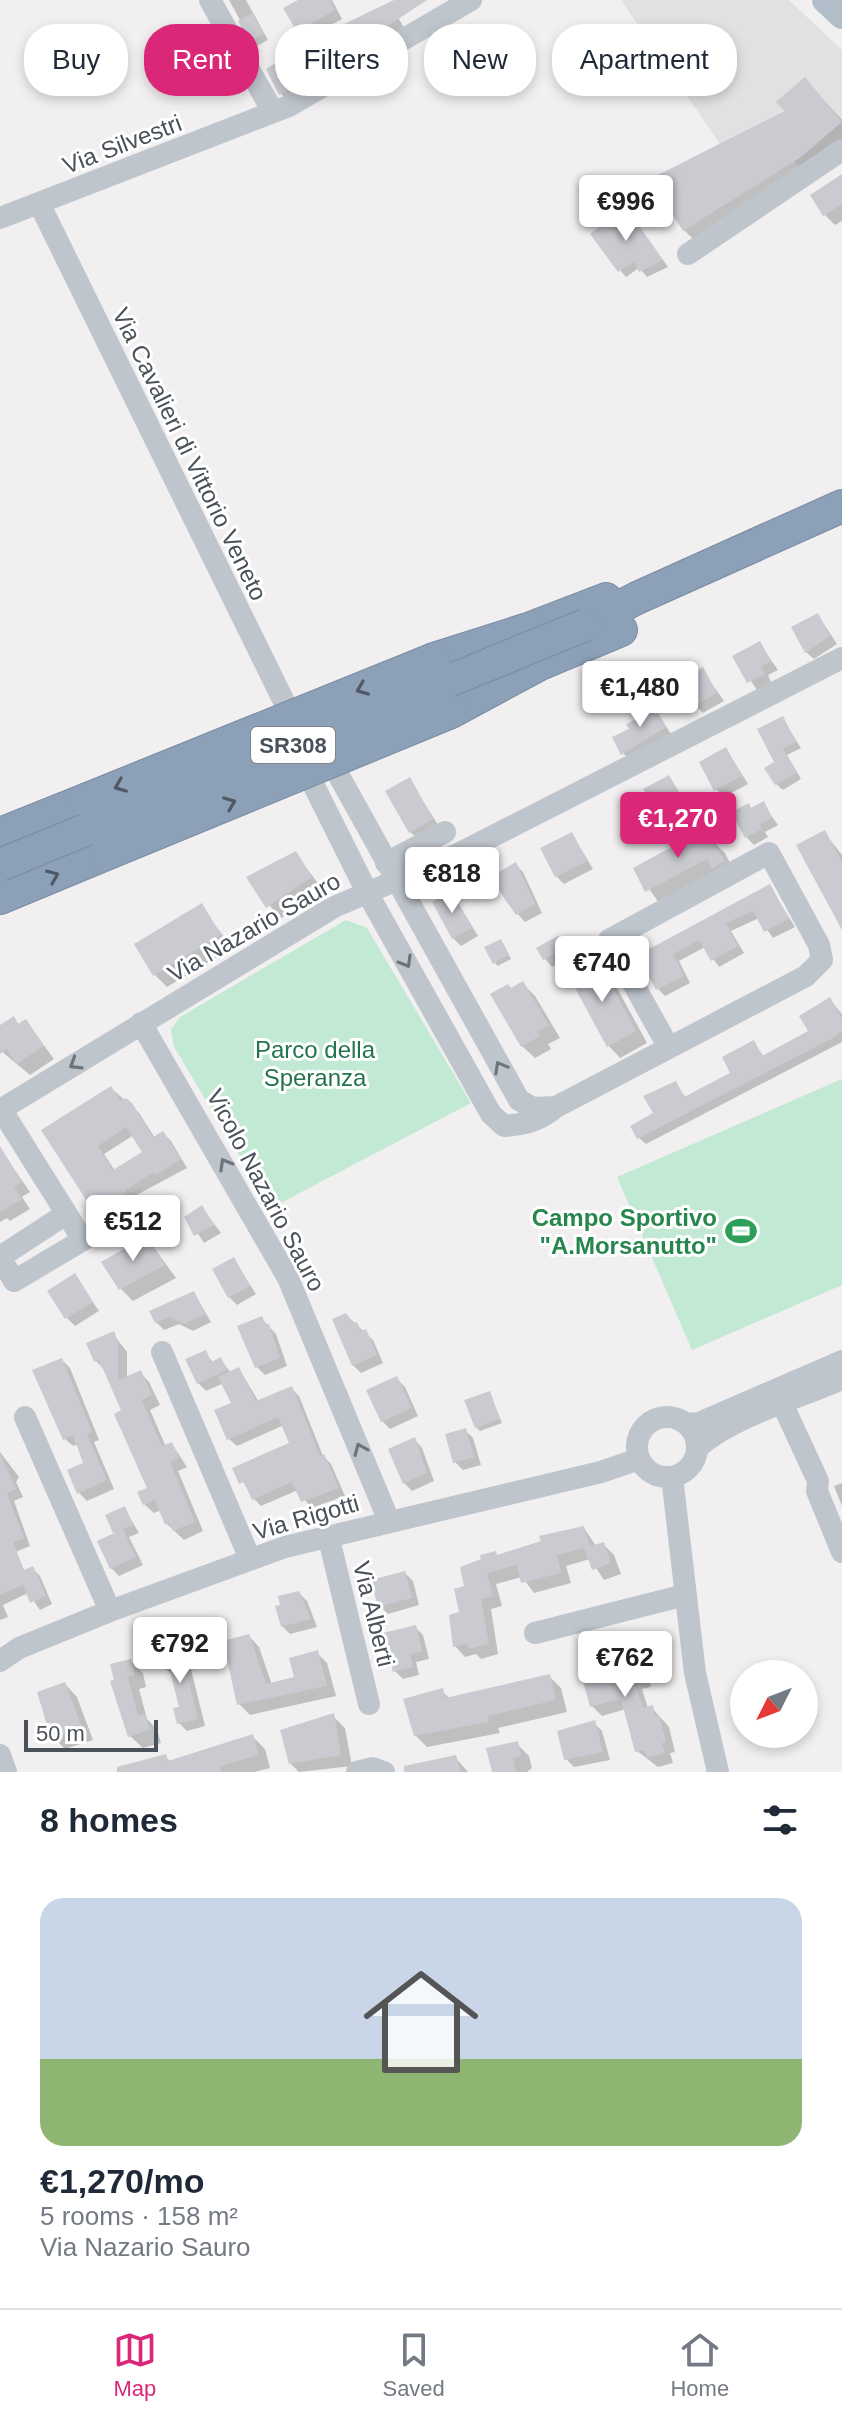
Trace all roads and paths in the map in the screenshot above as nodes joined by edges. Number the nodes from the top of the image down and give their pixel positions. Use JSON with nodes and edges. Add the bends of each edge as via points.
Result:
{"nodes":[{"id":1,"x":210,"y":0,"type":"edge"},
{"id":2,"x":471,"y":0,"type":"edge"},
{"id":3,"x":825,"y":0,"type":"edge"},
{"id":4,"x":842,"y":16,"type":"edge"},
{"id":5,"x":273,"y":112,"type":"junction"},
{"id":6,"x":842,"y":150,"type":"edge"},
{"id":7,"x":39,"y":203,"type":"junction"},
{"id":8,"x":0,"y":218,"type":"edge"},
{"id":9,"x":688,"y":254,"type":"dead end"},
{"id":10,"x":842,"y":506,"type":"edge"},
{"id":11,"x":842,"y":529,"type":"edge"},
{"id":12,"x":693,"y":584,"type":"junction"},
{"id":13,"x":842,"y":658,"type":"edge"},
{"id":14,"x":296,"y":727,"type":"junction"},
{"id":15,"x":445,"y":832,"type":"dead end"},
{"id":16,"x":0,"y":834,"type":"edge"},
{"id":17,"x":0,"y":865,"type":"edge"},
{"id":18,"x":391,"y":873,"type":"junction"},
{"id":19,"x":368,"y":894,"type":"junction"},
{"id":20,"x":0,"y":898,"type":"edge"},
{"id":21,"x":141,"y":1023,"type":"junction"},
{"id":22,"x":669,"y":1048,"type":"junction"},
{"id":23,"x":556,"y":1107,"type":"junction"},
{"id":24,"x":1,"y":1110,"type":"edge"},
{"id":25,"x":66,"y":1214,"type":"junction"},
{"id":26,"x":0,"y":1257,"type":"edge"},
{"id":27,"x":162,"y":1352,"type":"dead end"},
{"id":28,"x":842,"y":1361,"type":"edge"},
{"id":29,"x":842,"y":1379,"type":"edge"},
{"id":30,"x":779,"y":1398,"type":"junction"},
{"id":31,"x":25,"y":1417,"type":"dead end"},
{"id":32,"x":686,"y":1424,"type":"junction"},
{"id":33,"x":697,"y":1448,"type":"junction"},
{"id":34,"x":639,"y":1459,"type":"junction"},
{"id":35,"x":672,"y":1477,"type":"junction"},
{"id":36,"x":389,"y":1521,"type":"junction"},
{"id":37,"x":328,"y":1535,"type":"junction"},
{"id":38,"x":842,"y":1552,"type":"edge"},
{"id":39,"x":250,"y":1559,"type":"junction"},
{"id":40,"x":685,"y":1595,"type":"junction"},
{"id":41,"x":110,"y":1611,"type":"junction"},
{"id":42,"x":535,"y":1633,"type":"dead end"},
{"id":43,"x":0,"y":1661,"type":"edge"},
{"id":44,"x":369,"y":1704,"type":"dead end"},
{"id":45,"x":0,"y":1755,"type":"edge"},
{"id":46,"x":714,"y":1771,"type":"edge"},
{"id":47,"x":6,"y":1772,"type":"edge"},
{"id":48,"x":357,"y":1772,"type":"edge"},
{"id":49,"x":384,"y":1772,"type":"edge"}],
"edges":[{"from":1,"to":5,"type":"street"},
{"from":2,"to":5,"type":"street","name":"Via Silvestri"},
{"from":3,"to":4,"type":"main road"},
{"from":5,"to":7,"type":"street","name":"Via Silvestri"},
{"from":6,"to":9,"type":"street"},
{"from":7,"to":8,"type":"street","name":"Via Silvestri"},
{"from":7,"to":14,"type":"street","name":"Via Cavalieri di Vittorio Veneto"},
{"from":10,"to":12,"type":"highway","number":"SR308"},
{"from":11,"to":12,"type":"highway","number":"SR308"},
{"from":12,"to":16,"type":"highway","one_way":true,"bridge":true,"via":[[614,596],[434,659]]},
{"from":12,"to":17,"type":"highway","number":"SR308","bridge":true},
{"from":20,"to":12,"type":"highway","one_way":true,"bridge":true,"via":[[451,712],[540,664],[627,627]]},
{"from":13,"to":18,"type":"street","name":"Via Nazario Sauro"},
{"from":14,"to":18,"type":"street","name":"Via Cavalieri di Vittorio Veneto","via":[[334,767]]},
{"from":14,"to":19,"type":"street","name":"Via Cavalieri di Vittorio Veneto","via":[[310,778]]},
{"from":15,"to":18,"type":"street"},
{"from":18,"to":19,"type":"street","name":"Via Nazario Sauro"},
{"from":23,"to":18,"type":"street","name":"Via Cavalieri di Vittorio Veneto","one_way":true,"via":[[533,1108],[519,1100]]},
{"from":19,"to":21,"type":"street","name":"Via Nazario Sauro","via":[[334,907]]},
{"from":19,"to":23,"type":"street","name":"Via Cavalieri di Vittorio Veneto","one_way":true,"via":[[491,1114],[504,1126],[527,1124]]},
{"from":21,"to":24,"type":"street","name":"Via Nazario Sauro","one_way":true},
{"from":36,"to":21,"type":"street","name":"Vicolo Nazario Sauro","one_way":true,"via":[[288,1278]]},
{"from":22,"to":22,"type":"street","via":[[806,976],[822,960],[769,853],[609,940]]},
{"from":22,"to":23,"type":"street"},
{"from":24,"to":25,"type":"street","name":"Via Nazario Sauro"},
{"from":25,"to":26,"type":"street","name":"Via Nazario Sauro"},
{"from":25,"to":26,"type":"street","name":"Via Nazario Sauro","via":[[83,1240],[14,1281]]},
{"from":27,"to":39,"type":"street"},
{"from":28,"to":30,"type":"street"},
{"from":29,"to":30,"type":"street"},
{"from":30,"to":32,"type":"street"},
{"from":30,"to":33,"type":"street"},
{"from":30,"to":38,"type":"street","via":[[818,1481],[817,1491]]},
{"from":31,"to":41,"type":"street"},
{"from":32,"to":33,"type":"street"},
{"from":32,"to":34,"type":"street","via":[[661,1418],[646,1426],[638,1441]]},
{"from":33,"to":35,"type":"street","via":[[688,1469]]},
{"from":34,"to":35,"type":"street","via":[[657,1475]]},
{"from":34,"to":36,"type":"street","name":"Via Rigotti"},
{"from":35,"to":40,"type":"street"},
{"from":36,"to":37,"type":"street","name":"Via Rigotti"},
{"from":37,"to":39,"type":"street","name":"Via Rigotti"},
{"from":37,"to":44,"type":"street","name":"Via Alberti"},
{"from":39,"to":41,"type":"street","name":"Via Rigotti"},
{"from":40,"to":42,"type":"street"},
{"from":40,"to":46,"type":"street"},
{"from":41,"to":43,"type":"street","name":"Via Rigotti"},
{"from":45,"to":47,"type":"street"},
{"from":48,"to":49,"type":"street"}]}
